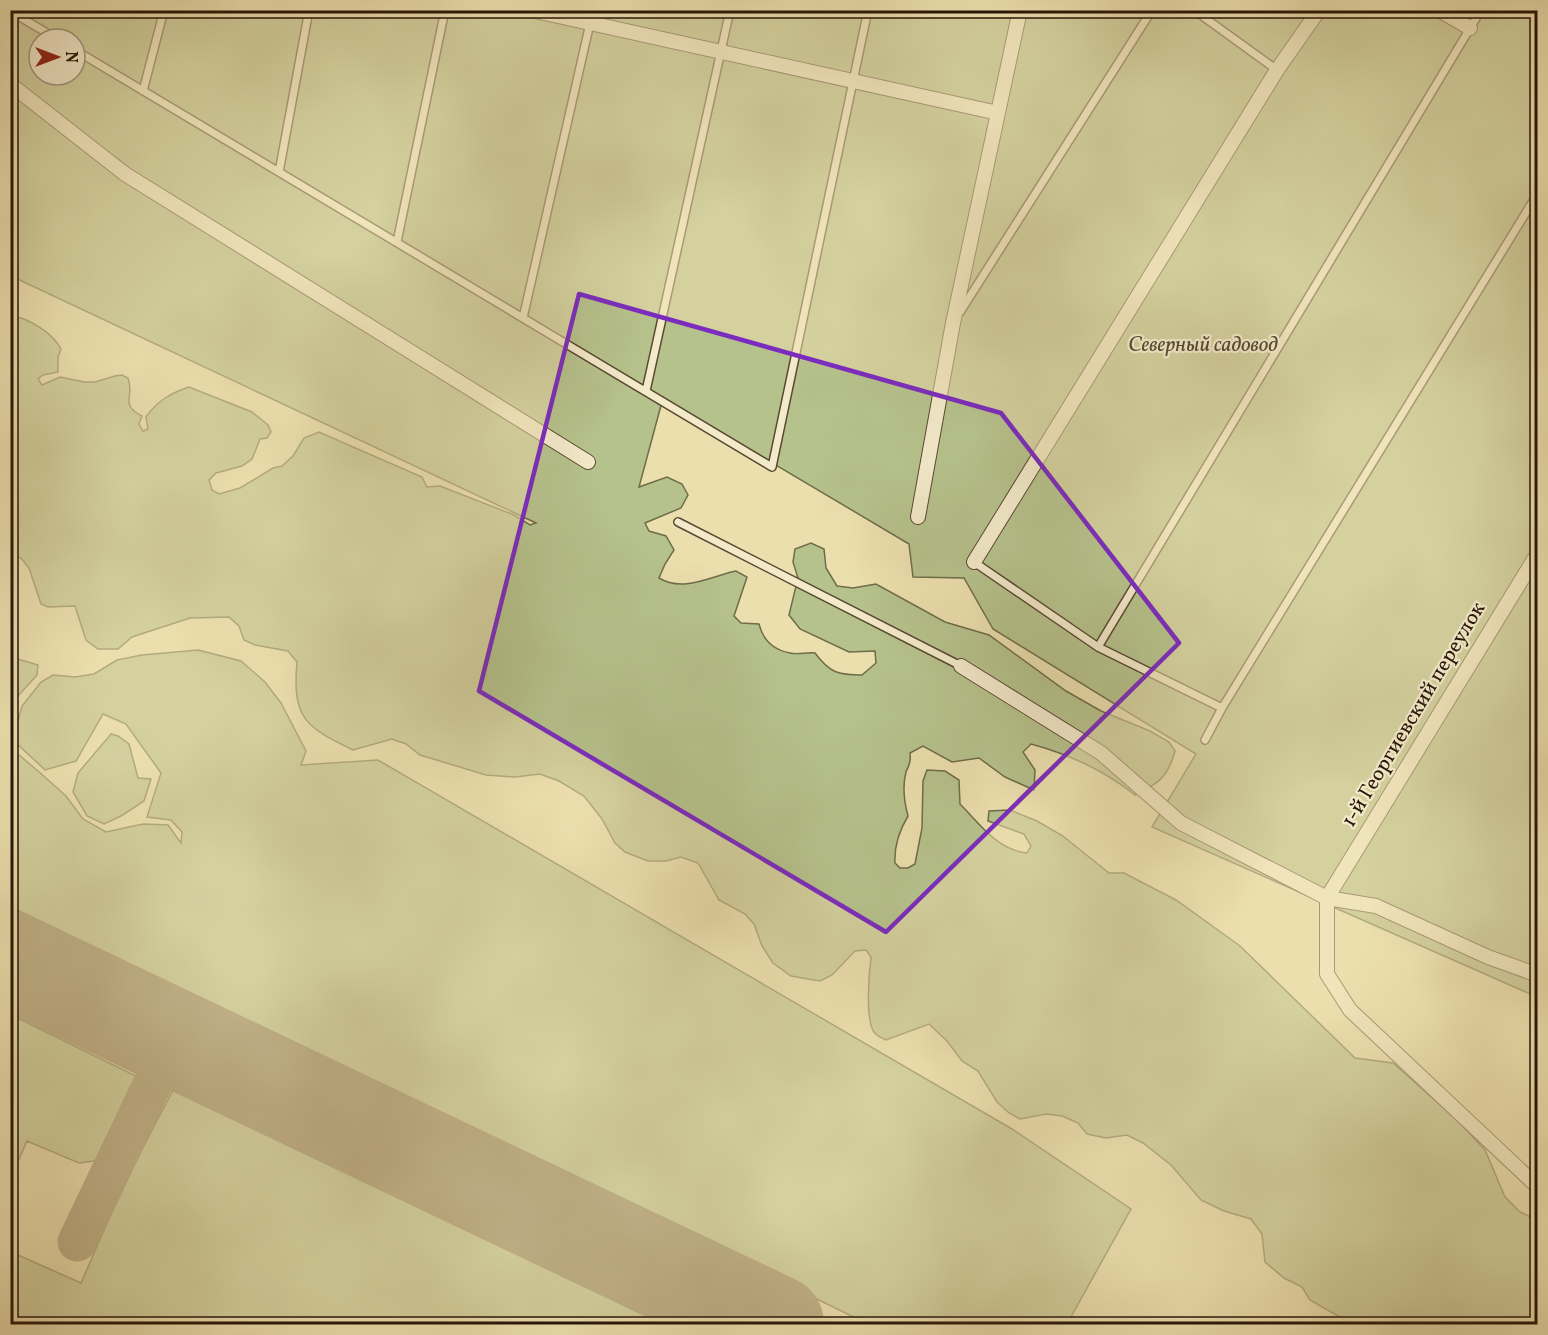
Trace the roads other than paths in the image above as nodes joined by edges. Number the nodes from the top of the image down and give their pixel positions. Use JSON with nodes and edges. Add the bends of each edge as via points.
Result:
{"nodes":[{"id":1,"x":164,"y":10,"type":"edge"},
{"id":2,"x":309,"y":10,"type":"edge"},
{"id":3,"x":445,"y":10,"type":"edge"},
{"id":4,"x":531,"y":10,"type":"edge"},
{"id":5,"x":730,"y":10,"type":"edge"},
{"id":6,"x":868,"y":10,"type":"edge"},
{"id":7,"x":1020,"y":10,"type":"edge"},
{"id":8,"x":1152,"y":10,"type":"edge"},
{"id":9,"x":1194,"y":10,"type":"edge"},
{"id":10,"x":1319,"y":10,"type":"edge"},
{"id":11,"x":1439,"y":10,"type":"edge"},
{"id":12,"x":1481,"y":10,"type":"edge"},
{"id":13,"x":11,"y":11,"type":"edge"},
{"id":14,"x":591,"y":17,"type":"edge"},
{"id":15,"x":37,"y":27,"type":"edge"},
{"id":16,"x":1470,"y":28,"type":"junction"},
{"id":17,"x":720,"y":52,"type":"junction"},
{"id":18,"x":87,"y":57,"type":"edge"},
{"id":19,"x":1277,"y":70,"type":"junction"},
{"id":20,"x":853,"y":81,"type":"junction"},
{"id":21,"x":10,"y":84,"type":"edge"},
{"id":22,"x":143,"y":91,"type":"junction"},
{"id":23,"x":998,"y":113,"type":"junction"},
{"id":24,"x":279,"y":171,"type":"junction"},
{"id":25,"x":1538,"y":193,"type":"edge"},
{"id":26,"x":397,"y":242,"type":"junction"},
{"id":27,"x":523,"y":318,"type":"junction"},
{"id":28,"x":953,"y":323,"type":"junction"},
{"id":29,"x":646,"y":391,"type":"junction"},
{"id":30,"x":588,"y":462,"type":"dead end"},
{"id":31,"x":918,"y":517,"type":"dead end"},
{"id":32,"x":678,"y":522,"type":"dead end"},
{"id":33,"x":1538,"y":554,"type":"edge"},
{"id":34,"x":974,"y":562,"type":"joint"},
{"id":35,"x":1098,"y":647,"type":"junction"},
{"id":36,"x":961,"y":666,"type":"joint"},
{"id":37,"x":1222,"y":708,"type":"junction"},
{"id":38,"x":1206,"y":740,"type":"dead end"},
{"id":39,"x":1327,"y":898,"type":"junction"},
{"id":40,"x":1537,"y":975,"type":"edge"},
{"id":41,"x":1538,"y":1187,"type":"edge"}],
"edges":[{"from":1,"to":22,"type":"lane"},
{"from":2,"to":24,"type":"lane"},
{"from":3,"to":26,"type":"lane"},
{"from":4,"to":14,"type":"street"},
{"from":5,"to":17,"type":"lane"},
{"from":6,"to":20,"type":"lane"},
{"from":7,"to":23,"type":"street"},
{"from":8,"to":28,"type":"lane"},
{"from":9,"to":19,"type":"lane"},
{"from":10,"to":19,"type":"street"},
{"from":11,"to":16,"type":"street"},
{"from":12,"to":16,"type":"lane"},
{"from":13,"to":15,"type":"lane"},
{"from":14,"to":17,"type":"street"},
{"from":14,"to":27,"type":"lane"},
{"from":16,"to":35,"type":"lane"},
{"from":17,"to":20,"type":"street"},
{"from":17,"to":29,"type":"lane"},
{"from":18,"to":22,"type":"lane"},
{"from":19,"to":34,"type":"street"},
{"from":20,"to":23,"type":"street"},
{"from":20,"to":29,"type":"lane","via":[[772,467]]},
{"from":21,"to":30,"type":"street","via":[[124,174]]},
{"from":22,"to":24,"type":"lane"},
{"from":23,"to":28,"type":"street"},
{"from":24,"to":26,"type":"lane"},
{"from":25,"to":37,"type":"lane"},
{"from":26,"to":27,"type":"lane"},
{"from":27,"to":29,"type":"lane"},
{"from":28,"to":31,"type":"street"},
{"from":32,"to":36,"type":"lane"},
{"from":33,"to":39,"type":"street","name":"1-й Георгиевский переулок"},
{"from":34,"to":35,"type":"lane"},
{"from":35,"to":37,"type":"lane"},
{"from":36,"to":39,"type":"street","via":[[1101,753],[1181,823]]},
{"from":37,"to":38,"type":"lane"},
{"from":39,"to":40,"type":"street","via":[[1376,906]]},
{"from":39,"to":41,"type":"street","via":[[1327,974],[1350,1010]]}]}
